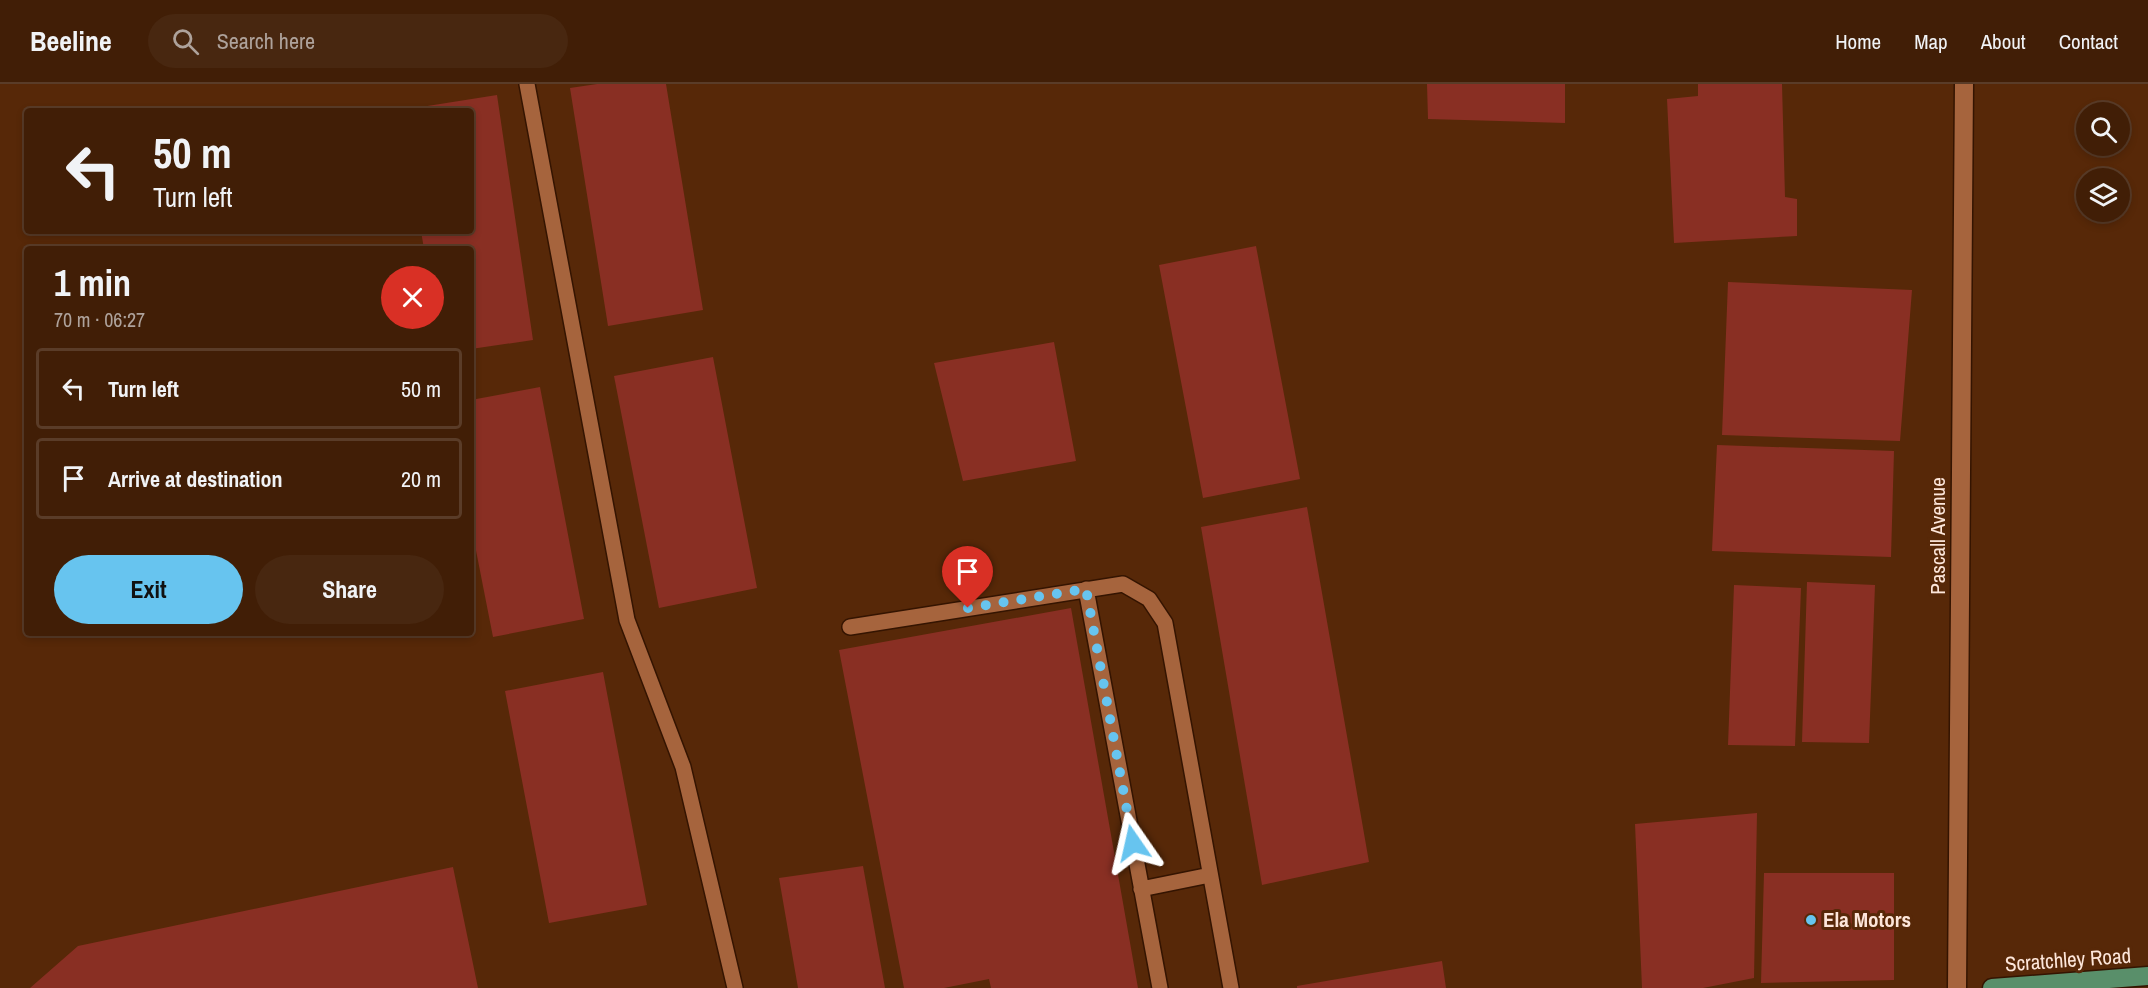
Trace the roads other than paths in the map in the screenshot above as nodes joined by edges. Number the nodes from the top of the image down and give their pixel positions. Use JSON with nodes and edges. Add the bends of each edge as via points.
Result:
{"nodes":[{"id":1,"x":527,"y":84,"type":"edge"},
{"id":2,"x":1964,"y":84,"type":"edge"},
{"id":3,"x":1086,"y":589,"type":"junction"},
{"id":4,"x":850,"y":627,"type":"dead end"},
{"id":5,"x":1210,"y":875,"type":"junction"},
{"id":6,"x":1141,"y":889,"type":"junction"},
{"id":7,"x":2148,"y":976,"type":"edge"},
{"id":8,"x":735,"y":988,"type":"edge"},
{"id":9,"x":1160,"y":988,"type":"edge"},
{"id":10,"x":1231,"y":988,"type":"edge"},
{"id":11,"x":1958,"y":988,"type":"edge"},
{"id":12,"x":1992,"y":988,"type":"edge"}],
"edges":[{"from":1,"to":8,"type":"lane","via":[[627,620],[683,767]]},
{"from":2,"to":11,"type":"street","name":"Pascall Avenue"},
{"from":3,"to":4,"type":"lane"},
{"from":3,"to":5,"type":"lane","via":[[1123,584],[1149,599],[1165,623]]},
{"from":3,"to":6,"type":"lane"},
{"from":5,"to":6,"type":"lane"},
{"from":5,"to":10,"type":"lane"},
{"from":6,"to":9,"type":"lane"},
{"from":7,"to":12,"type":"main road","name":"Scratchley Road"}]}
